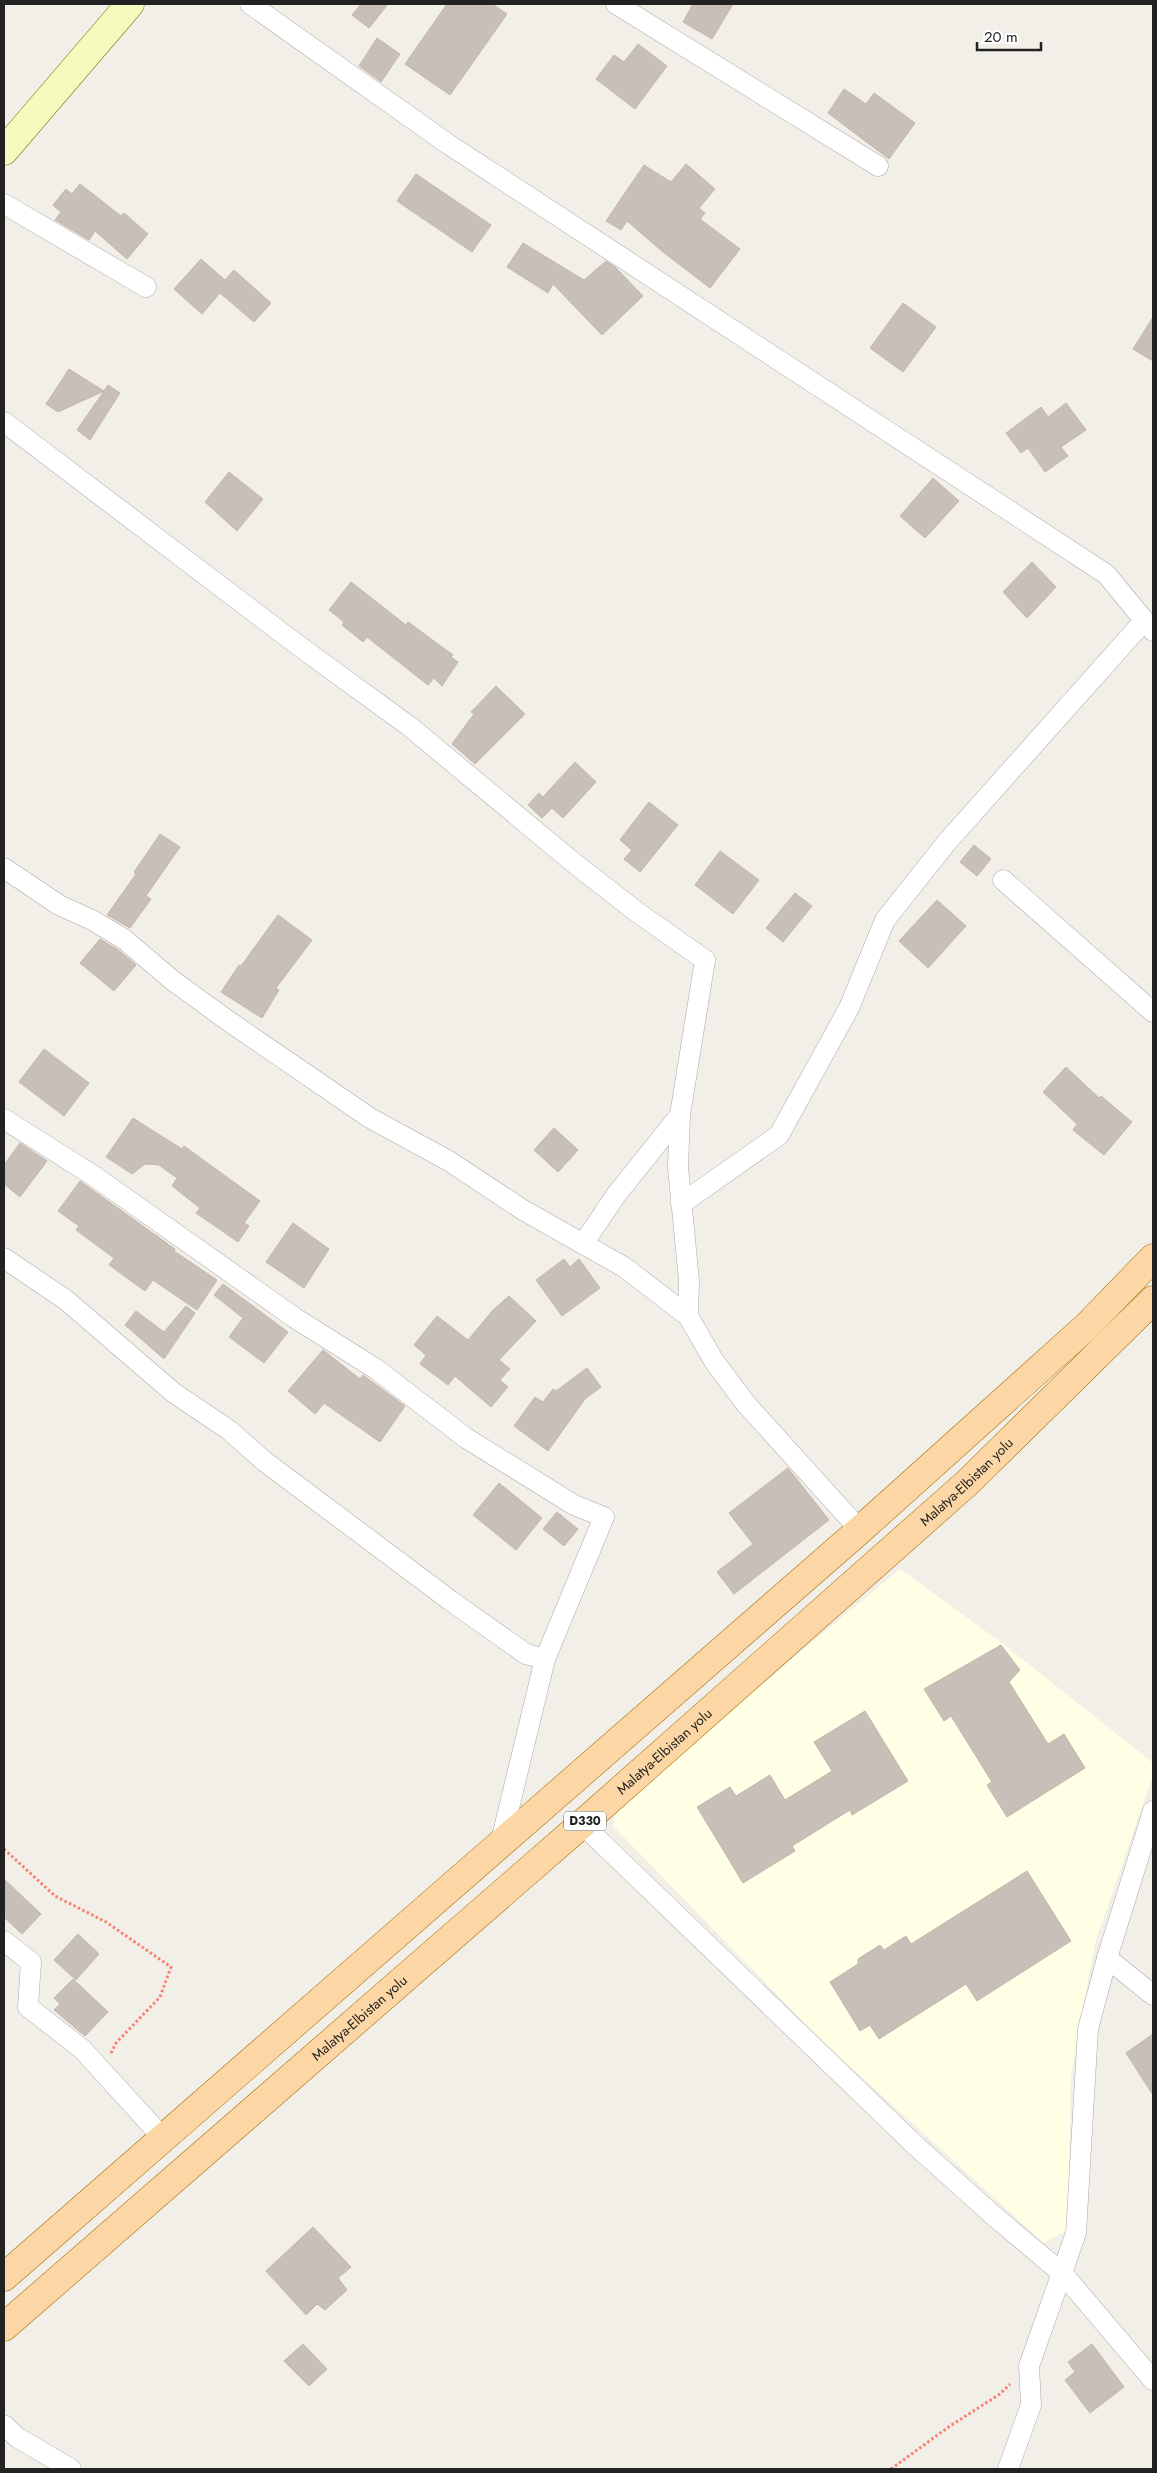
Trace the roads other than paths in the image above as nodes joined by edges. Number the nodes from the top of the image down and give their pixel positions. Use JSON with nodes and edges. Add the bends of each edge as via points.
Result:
{"nodes":[{"id":1,"x":130,"y":4,"type":"edge"},
{"id":2,"x":250,"y":4,"type":"edge"},
{"id":3,"x":616,"y":4,"type":"edge"},
{"id":4,"x":4,"y":151,"type":"edge"},
{"id":5,"x":878,"y":166,"type":"dead end"},
{"id":6,"x":4,"y":204,"type":"edge"},
{"id":7,"x":146,"y":287,"type":"dead end"},
{"id":8,"x":4,"y":422,"type":"edge"},
{"id":9,"x":1148,"y":626,"type":"edge"},
{"id":10,"x":4,"y":868,"type":"edge"},
{"id":11,"x":1003,"y":880,"type":"dead end"},
{"id":12,"x":1153,"y":1012,"type":"edge"},
{"id":13,"x":680,"y":1115,"type":"junction"},
{"id":14,"x":4,"y":1119,"type":"edge"},
{"id":15,"x":681,"y":1204,"type":"junction"},
{"id":16,"x":583,"y":1244,"type":"junction"},
{"id":17,"x":4,"y":1258,"type":"edge"},
{"id":18,"x":1153,"y":1258,"type":"edge"},
{"id":19,"x":1153,"y":1300,"type":"edge"},
{"id":20,"x":688,"y":1316,"type":"junction"},
{"id":21,"x":860,"y":1530,"type":"junction"},
{"id":22,"x":545,"y":1659,"type":"junction"},
{"id":23,"x":1153,"y":1811,"type":"edge"},
{"id":24,"x":582,"y":1824,"type":"junction"},
{"id":25,"x":500,"y":1845,"type":"junction"},
{"id":26,"x":4,"y":1941,"type":"edge"},
{"id":27,"x":1107,"y":1958,"type":"junction"},
{"id":28,"x":1153,"y":1995,"type":"edge"},
{"id":29,"x":163,"y":2138,"type":"junction"},
{"id":30,"x":1063,"y":2274,"type":"junction"},
{"id":31,"x":4,"y":2277,"type":"edge"},
{"id":32,"x":4,"y":2327,"type":"edge"},
{"id":33,"x":1153,"y":2380,"type":"edge"},
{"id":34,"x":4,"y":2425,"type":"edge"},
{"id":35,"x":71,"y":2469,"type":"edge"},
{"id":36,"x":1008,"y":2469,"type":"edge"}],
"edges":[{"from":1,"to":4,"type":"street"},
{"from":2,"to":9,"type":"street","via":[[448,144],[1106,574]]},
{"from":3,"to":5,"type":"street"},
{"from":6,"to":7,"type":"street"},
{"from":8,"to":13,"type":"street","via":[[409,726],[574,863],[705,960]]},
{"from":9,"to":15,"type":"street","via":[[947,842],[885,920],[849,1008],[779,1135]]},
{"from":10,"to":16,"type":"street","via":[[59,905],[124,939],[172,980],[370,1118]]},
{"from":11,"to":12,"type":"street"},
{"from":13,"to":15,"type":"street","via":[[678,1166]]},
{"from":13,"to":16,"type":"street","via":[[616,1195]]},
{"from":14,"to":22,"type":"street","via":[[102,1182],[295,1318],[376,1369],[466,1438],[574,1505],[604,1517]]},
{"from":15,"to":20,"type":"street","via":[[689,1280]]},
{"from":16,"to":20,"type":"street","via":[[624,1267]]},
{"from":17,"to":22,"type":"street","via":[[66,1300],[174,1393],[229,1430],[264,1462],[451,1602],[526,1654]]},
{"from":18,"to":21,"type":"main road","number":"D330","via":[[1087,1326]]},
{"from":19,"to":24,"type":"main road","name":"Malatya-Elbistan yolu","number":"D330","via":[[967,1483]]},
{"from":20,"to":21,"type":"street","via":[[714,1362],[746,1404]]},
{"from":21,"to":25,"type":"main road","number":"D330"},
{"from":22,"to":25,"type":"street"},
{"from":23,"to":27,"type":"street"},
{"from":24,"to":30,"type":"street","via":[[916,2146]]},
{"from":24,"to":32,"type":"main road","name":"Malatya-Elbistan yolu","number":"D330"},
{"from":25,"to":29,"type":"main road","number":"D330"},
{"from":26,"to":29,"type":"street","via":[[31,1962],[28,2007],[82,2049]]},
{"from":27,"to":28,"type":"street"},
{"from":27,"to":30,"type":"street","via":[[1088,2029],[1076,2233]]},
{"from":29,"to":31,"type":"main road","number":"D330"},
{"from":30,"to":33,"type":"street"},
{"from":30,"to":36,"type":"street","via":[[1029,2366],[1031,2405]]},
{"from":34,"to":35,"type":"street","via":[[18,2438]]}]}
